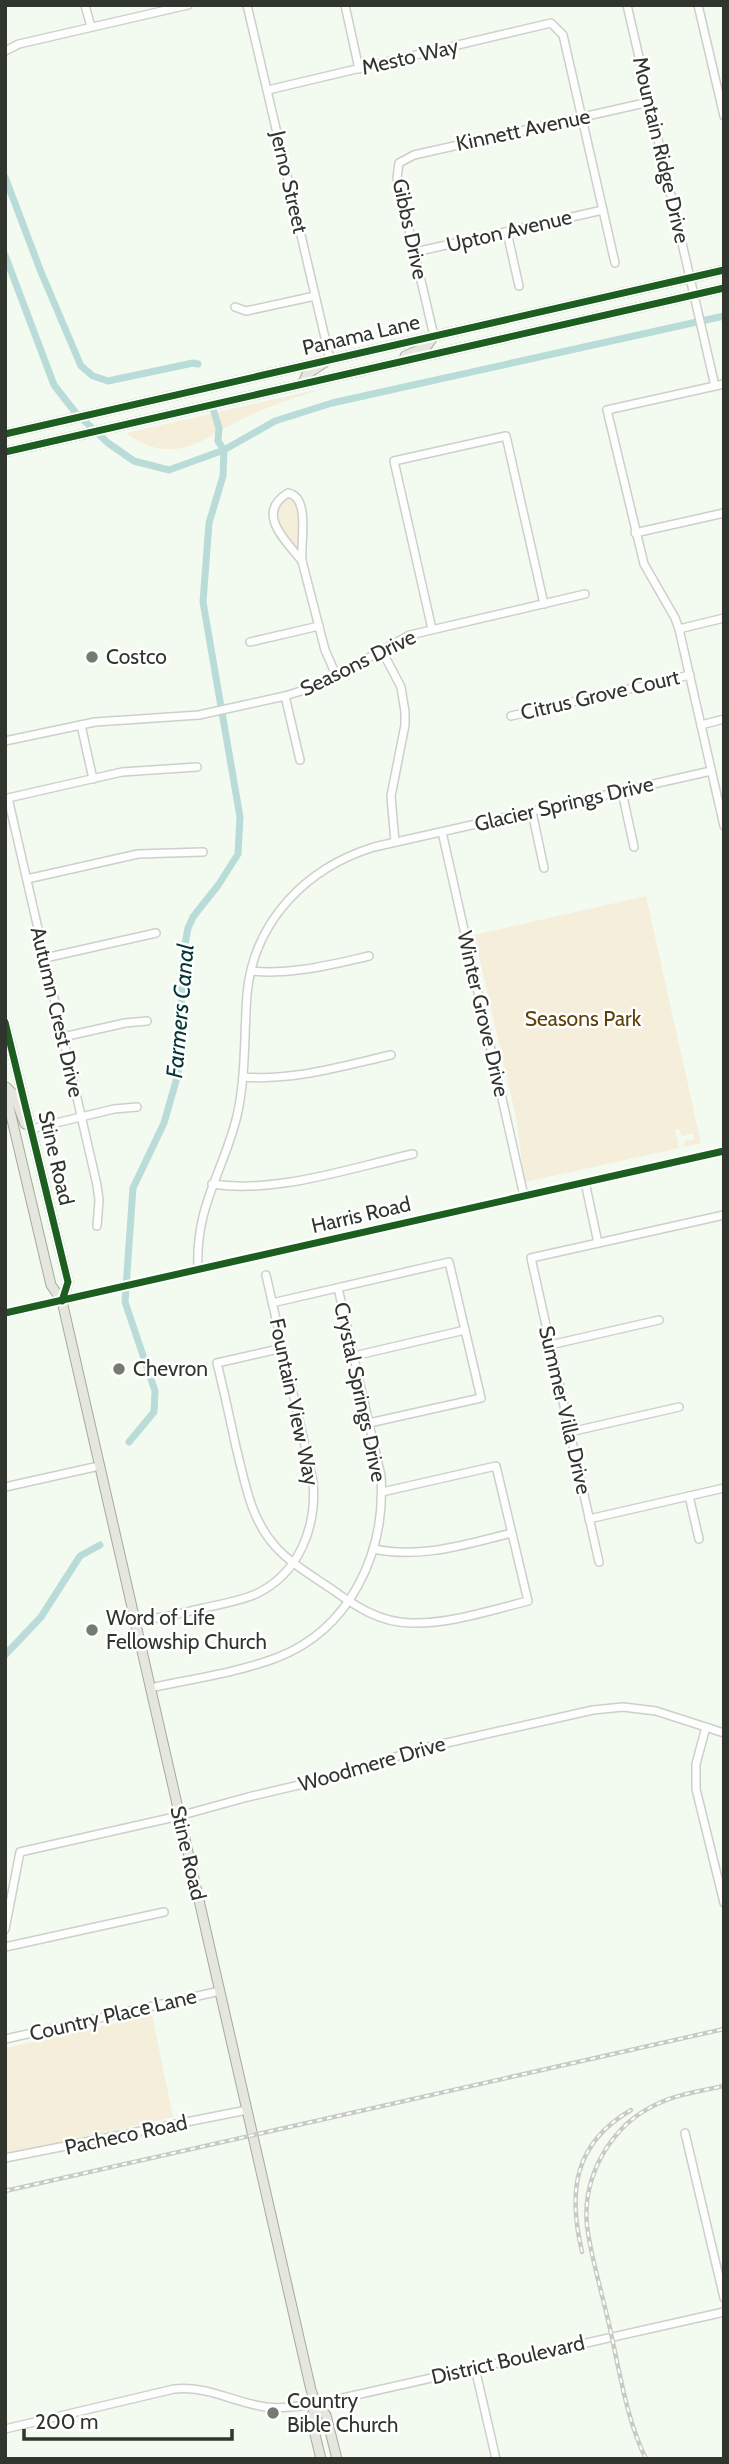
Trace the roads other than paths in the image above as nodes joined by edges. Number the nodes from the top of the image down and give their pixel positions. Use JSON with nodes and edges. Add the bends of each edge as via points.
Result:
{"nodes":[{"id":1,"x":85,"y":5,"type":"edge"},
{"id":2,"x":188,"y":5,"type":"edge"},
{"id":3,"x":247,"y":5,"type":"edge"},
{"id":4,"x":345,"y":5,"type":"edge"},
{"id":5,"x":627,"y":5,"type":"edge"},
{"id":6,"x":698,"y":5,"type":"edge"},
{"id":7,"x":90,"y":27,"type":"junction"},
{"id":8,"x":5,"y":51,"type":"edge"},
{"id":9,"x":359,"y":69,"type":"junction"},
{"id":10,"x":720,"y":82,"type":"edge"},
{"id":11,"x":268,"y":90,"type":"junction"},
{"id":12,"x":649,"y":102,"type":"junction"},
{"id":13,"x":724,"y":116,"type":"edge"},
{"id":14,"x":581,"y":118,"type":"junction"},
{"id":15,"x":398,"y":163,"type":"joint"},
{"id":16,"x":603,"y":210,"type":"junction"},
{"id":17,"x":507,"y":232,"type":"junction"},
{"id":18,"x":415,"y":252,"type":"junction"},
{"id":19,"x":615,"y":263,"type":"dead end"},
{"id":20,"x":724,"y":271,"type":"edge"},
{"id":21,"x":691,"y":278,"type":"junction"},
{"id":22,"x":519,"y":286,"type":"dead end"},
{"id":23,"x":724,"y":288,"type":"edge"},
{"id":24,"x":695,"y":294,"type":"junction"},
{"id":25,"x":315,"y":296,"type":"junction"},
{"id":26,"x":234,"y":307,"type":"dead end"},
{"id":27,"x":434,"y":336,"type":"junction"},
{"id":28,"x":330,"y":359,"type":"junction"},
{"id":29,"x":381,"y":365,"type":"junction"},
{"id":30,"x":303,"y":383,"type":"junction"},
{"id":31,"x":720,"y":385,"type":"edge"},
{"id":32,"x":5,"y":434,"type":"edge"},
{"id":33,"x":5,"y":452,"type":"edge"},
{"id":34,"x":724,"y":513,"type":"edge"},
{"id":35,"x":635,"y":533,"type":"junction"},
{"id":36,"x":302,"y":561,"type":"junction"},
{"id":37,"x":585,"y":594,"type":"dead end"},
{"id":38,"x":544,"y":604,"type":"junction"},
{"id":39,"x":724,"y":618,"type":"edge"},
{"id":40,"x":319,"y":626,"type":"junction"},
{"id":41,"x":432,"y":629,"type":"junction"},
{"id":42,"x":679,"y":629,"type":"junction"},
{"id":43,"x":250,"y":642,"type":"dead end"},
{"id":44,"x":381,"y":649,"type":"junction"},
{"id":45,"x":337,"y":675,"type":"junction"},
{"id":46,"x":690,"y":675,"type":"junction"},
{"id":47,"x":285,"y":696,"type":"junction"},
{"id":48,"x":511,"y":716,"type":"dead end"},
{"id":49,"x":724,"y":719,"type":"edge"},
{"id":50,"x":81,"y":724,"type":"junction"},
{"id":51,"x":701,"y":725,"type":"junction"},
{"id":52,"x":5,"y":741,"type":"edge"},
{"id":53,"x":300,"y":760,"type":"dead end"},
{"id":54,"x":197,"y":767,"type":"dead end"},
{"id":55,"x":712,"y":771,"type":"junction"},
{"id":56,"x":93,"y":779,"type":"junction"},
{"id":57,"x":622,"y":792,"type":"junction"},
{"id":58,"x":532,"y":812,"type":"junction"},
{"id":59,"x":724,"y":826,"type":"edge"},
{"id":60,"x":442,"y":832,"type":"junction"},
{"id":61,"x":395,"y":842,"type":"junction"},
{"id":62,"x":634,"y":847,"type":"dead end"},
{"id":63,"x":203,"y":852,"type":"dead end"},
{"id":64,"x":544,"y":867,"type":"dead end"},
{"id":65,"x":27,"y":879,"type":"junction"},
{"id":66,"x":156,"y":933,"type":"dead end"},
{"id":67,"x":369,"y":956,"type":"dead end"},
{"id":68,"x":45,"y":958,"type":"junction"},
{"id":69,"x":251,"y":971,"type":"junction"},
{"id":70,"x":147,"y":1021,"type":"dead end"},
{"id":71,"x":5,"y":1022,"type":"edge"},
{"id":72,"x":63,"y":1037,"type":"junction"},
{"id":73,"x":391,"y":1055,"type":"dead end"},
{"id":74,"x":243,"y":1077,"type":"junction"},
{"id":75,"x":5,"y":1088,"type":"edge"},
{"id":76,"x":136,"y":1107,"type":"dead end"},
{"id":77,"x":82,"y":1117,"type":"junction"},
{"id":78,"x":31,"y":1129,"type":"junction"},
{"id":79,"x":724,"y":1151,"type":"edge"},
{"id":80,"x":413,"y":1154,"type":"dead end"},
{"id":81,"x":38,"y":1161,"type":"junction"},
{"id":82,"x":585,"y":1182,"type":"junction"},
{"id":83,"x":212,"y":1184,"type":"junction"},
{"id":84,"x":524,"y":1196,"type":"junction"},
{"id":85,"x":724,"y":1215,"type":"edge"},
{"id":86,"x":97,"y":1226,"type":"dead end"},
{"id":87,"x":598,"y":1243,"type":"junction"},
{"id":88,"x":198,"y":1269,"type":"junction"},
{"id":89,"x":266,"y":1275,"type":"dead end"},
{"id":90,"x":338,"y":1288,"type":"junction"},
{"id":91,"x":62,"y":1301,"type":"junction"},
{"id":92,"x":272,"y":1303,"type":"junction"},
{"id":93,"x":5,"y":1313,"type":"edge"},
{"id":94,"x":659,"y":1320,"type":"dead end"},
{"id":95,"x":465,"y":1330,"type":"junction"},
{"id":96,"x":550,"y":1345,"type":"junction"},
{"id":97,"x":283,"y":1348,"type":"junction"},
{"id":98,"x":354,"y":1356,"type":"junction"},
{"id":99,"x":679,"y":1407,"type":"dead end"},
{"id":100,"x":369,"y":1423,"type":"junction"},
{"id":101,"x":570,"y":1432,"type":"junction"},
{"id":102,"x":99,"y":1466,"type":"junction"},
{"id":103,"x":5,"y":1487,"type":"edge"},
{"id":104,"x":724,"y":1488,"type":"edge"},
{"id":105,"x":382,"y":1492,"type":"junction"},
{"id":106,"x":689,"y":1496,"type":"junction"},
{"id":107,"x":589,"y":1518,"type":"junction"},
{"id":108,"x":512,"y":1533,"type":"junction"},
{"id":109,"x":699,"y":1539,"type":"dead end"},
{"id":110,"x":374,"y":1549,"type":"junction"},
{"id":111,"x":599,"y":1562,"type":"dead end"},
{"id":112,"x":294,"y":1563,"type":"junction"},
{"id":113,"x":349,"y":1602,"type":"junction"},
{"id":114,"x":135,"y":1621,"type":"junction"},
{"id":115,"x":150,"y":1688,"type":"junction"},
{"id":116,"x":706,"y":1727,"type":"junction"},
{"id":117,"x":724,"y":1733,"type":"edge"},
{"id":118,"x":179,"y":1816,"type":"junction"},
{"id":119,"x":724,"y":1903,"type":"edge"},
{"id":120,"x":164,"y":1912,"type":"dead end"},
{"id":121,"x":5,"y":1928,"type":"edge"},
{"id":122,"x":5,"y":1947,"type":"edge"},
{"id":123,"x":220,"y":1991,"type":"junction"},
{"id":124,"x":5,"y":2039,"type":"edge"},
{"id":125,"x":247,"y":2110,"type":"junction"},
{"id":126,"x":685,"y":2133,"type":"dead end"},
{"id":127,"x":5,"y":2158,"type":"edge"},
{"id":128,"x":724,"y":2298,"type":"edge"},
{"id":129,"x":724,"y":2312,"type":"edge"},
{"id":130,"x":475,"y":2368,"type":"junction"},
{"id":131,"x":316,"y":2404,"type":"junction"},
{"id":132,"x":5,"y":2429,"type":"edge"},
{"id":133,"x":321,"y":2459,"type":"edge"},
{"id":134,"x":337,"y":2459,"type":"edge"},
{"id":135,"x":496,"y":2459,"type":"edge"}],
"edges":[{"from":1,"to":7,"type":"street"},
{"from":2,"to":7,"type":"street"},
{"from":3,"to":11,"type":"street","name":"Jerno Street"},
{"from":4,"to":9,"type":"street"},
{"from":5,"to":12,"type":"street","name":"Mountain Ridge Drive"},
{"from":6,"to":10,"type":"street"},
{"from":7,"to":8,"type":"street"},
{"from":9,"to":11,"type":"street","name":"Mesto Way"},
{"from":9,"to":14,"type":"street","name":"Mesto Way","via":[[551,23],[563,35]]},
{"from":10,"to":13,"type":"street"},
{"from":11,"to":25,"type":"street","name":"Jerno Street"},
{"from":12,"to":14,"type":"street","name":"Kinnett Avenue"},
{"from":12,"to":21,"type":"street","name":"Mountain Ridge Drive"},
{"from":14,"to":15,"type":"street","name":"Kinnett Avenue","via":[[414,155]]},
{"from":14,"to":16,"type":"street"},
{"from":15,"to":18,"type":"street","name":"Gibbs Drive","via":[[397,178]]},
{"from":16,"to":17,"type":"street","name":"Upton Avenue"},
{"from":16,"to":19,"type":"street"},
{"from":17,"to":18,"type":"street","name":"Upton Avenue"},
{"from":17,"to":22,"type":"street"},
{"from":18,"to":27,"type":"street","name":"Gibbs Drive"},
{"from":20,"to":21,"type":"main road","name":"Panama Lane"},
{"from":21,"to":24,"type":"street","name":"Mountain Ridge Drive"},
{"from":21,"to":27,"type":"main road","name":"Panama Lane"},
{"from":23,"to":24,"type":"main road","name":"Panama Lane"},
{"from":24,"to":29,"type":"main road","name":"Panama Lane"},
{"from":24,"to":31,"type":"street","name":"Mountain Ridge Drive"},
{"from":25,"to":26,"type":"street","via":[[246,311]]},
{"from":25,"to":28,"type":"street","name":"Jerno Street"},
{"from":27,"to":28,"type":"main road","name":"Panama Lane"},
{"from":27,"to":29,"type":"main road","via":[[426,347]]},
{"from":28,"to":30,"type":"main road","via":[[307,374]]},
{"from":28,"to":32,"type":"main road","name":"Panama Lane"},
{"from":29,"to":30,"type":"main road","name":"Panama Lane"},
{"from":30,"to":33,"type":"main road","name":"Panama Lane"},
{"from":31,"to":35,"type":"street","via":[[607,410]]},
{"from":34,"to":35,"type":"street"},
{"from":35,"to":42,"type":"street","via":[[643,564]]},
{"from":36,"to":36,"type":"street","via":[[303,515],[299,499],[288,494],[276,505],[275,526]]},
{"from":36,"to":40,"type":"street"},
{"from":37,"to":38,"type":"street","name":"Seasons Drive"},
{"from":38,"to":41,"type":"street","name":"Seasons Drive"},
{"from":38,"to":41,"type":"street","via":[[506,436],[394,461]]},
{"from":39,"to":42,"type":"street"},
{"from":40,"to":43,"type":"street"},
{"from":40,"to":45,"type":"street"},
{"from":41,"to":44,"type":"street","name":"Seasons Drive"},
{"from":42,"to":46,"type":"street"},
{"from":44,"to":45,"type":"street","name":"Seasons Drive"},
{"from":44,"to":61,"type":"street","via":[[401,687],[405,712],[391,796]]},
{"from":45,"to":47,"type":"street","name":"Seasons Drive"},
{"from":46,"to":48,"type":"street","name":"Citrus Grove Court"},
{"from":46,"to":51,"type":"street"},
{"from":47,"to":50,"type":"street","name":"Seasons Drive","via":[[186,717]]},
{"from":47,"to":53,"type":"street"},
{"from":49,"to":51,"type":"street"},
{"from":50,"to":52,"type":"street","name":"Seasons Drive"},
{"from":50,"to":56,"type":"street"},
{"from":51,"to":55,"type":"street"},
{"from":54,"to":56,"type":"street"},
{"from":55,"to":57,"type":"street","name":"Glacier Springs Drive"},
{"from":55,"to":59,"type":"street"},
{"from":56,"to":65,"type":"street","name":"Autumn Crest Drive","via":[[8,798]]},
{"from":57,"to":58,"type":"street","name":"Glacier Springs Drive"},
{"from":57,"to":62,"type":"street"},
{"from":58,"to":60,"type":"street","name":"Glacier Springs Drive"},
{"from":58,"to":64,"type":"street"},
{"from":60,"to":61,"type":"street","name":"Glacier Springs Drive"},
{"from":60,"to":84,"type":"street","name":"Winter Grove Drive"},
{"from":61,"to":69,"type":"street","name":"Glacier Springs Drive","via":[[344,858],[300,887],[269,925]]},
{"from":63,"to":65,"type":"street","via":[[138,854]]},
{"from":65,"to":68,"type":"street","name":"Autumn Crest Drive"},
{"from":66,"to":68,"type":"street"},
{"from":67,"to":69,"type":"street","via":[[299,971]]},
{"from":68,"to":72,"type":"street","name":"Autumn Crest Drive"},
{"from":69,"to":74,"type":"street","name":"Glacier Springs Drive"},
{"from":70,"to":72,"type":"street"},
{"from":71,"to":78,"type":"main road","name":"Stine Road"},
{"from":72,"to":77,"type":"street","name":"Autumn Crest Drive"},
{"from":73,"to":74,"type":"street","via":[[280,1078]]},
{"from":74,"to":83,"type":"street","name":"Glacier Springs Drive","via":[[237,1116]]},
{"from":75,"to":81,"type":"main road","via":[[14,1096]]},
{"from":75,"to":91,"type":"main road","name":"Stine Road","via":[[51,1285]]},
{"from":76,"to":77,"type":"street"},
{"from":77,"to":78,"type":"street"},
{"from":77,"to":86,"type":"street","name":"Autumn Crest Drive","via":[[97,1185]]},
{"from":78,"to":81,"type":"main road","name":"Stine Road"},
{"from":79,"to":82,"type":"street","name":"Harris Road"},
{"from":80,"to":83,"type":"street","via":[[269,1186]]},
{"from":81,"to":91,"type":"main road","name":"Stine Road","via":[[68,1282]]},
{"from":82,"to":84,"type":"street","name":"Harris Road"},
{"from":82,"to":87,"type":"street"},
{"from":83,"to":88,"type":"street","name":"Glacier Springs Drive","via":[[201,1220]]},
{"from":84,"to":88,"type":"street","name":"Harris Road"},
{"from":85,"to":87,"type":"street"},
{"from":87,"to":96,"type":"street","name":"Summer Villa Drive","via":[[531,1258]]},
{"from":88,"to":91,"type":"street","name":"Harris Road"},
{"from":89,"to":92,"type":"street","name":"Fountain View Way"},
{"from":90,"to":92,"type":"street"},
{"from":90,"to":95,"type":"street","via":[[449,1262]]},
{"from":90,"to":98,"type":"street","name":"Crystal Springs Drive"},
{"from":91,"to":93,"type":"street","name":"Harris Road"},
{"from":91,"to":102,"type":"main road","name":"Stine Road"},
{"from":92,"to":97,"type":"street","name":"Fountain View Way"},
{"from":94,"to":96,"type":"street"},
{"from":95,"to":98,"type":"street"},
{"from":95,"to":100,"type":"street","via":[[481,1398]]},
{"from":96,"to":101,"type":"street","name":"Summer Villa Drive"},
{"from":97,"to":112,"type":"street","name":"Fountain View Way","via":[[314,1496],[309,1532]]},
{"from":97,"to":112,"type":"street","via":[[217,1363],[253,1510],[270,1540]]},
{"from":98,"to":100,"type":"street","name":"Crystal Springs Drive"},
{"from":99,"to":101,"type":"street"},
{"from":100,"to":105,"type":"street","name":"Crystal Springs Drive"},
{"from":101,"to":107,"type":"street","name":"Summer Villa Drive"},
{"from":102,"to":103,"type":"street"},
{"from":102,"to":114,"type":"main road","name":"Stine Road"},
{"from":104,"to":106,"type":"street"},
{"from":105,"to":108,"type":"street","via":[[496,1466]]},
{"from":105,"to":110,"type":"street","name":"Crystal Springs Drive"},
{"from":106,"to":107,"type":"street"},
{"from":106,"to":109,"type":"street"},
{"from":107,"to":111,"type":"street","name":"Summer Villa Drive"},
{"from":108,"to":110,"type":"street","via":[[420,1553]]},
{"from":108,"to":113,"type":"street","via":[[528,1601],[425,1623],[380,1618]]},
{"from":110,"to":113,"type":"street","name":"Crystal Springs Drive"},
{"from":112,"to":113,"type":"street"},
{"from":112,"to":114,"type":"street","name":"Fountain View Way","via":[[276,1582],[244,1598]]},
{"from":113,"to":115,"type":"street","name":"Crystal Springs Drive","via":[[320,1632],[277,1658]]},
{"from":114,"to":115,"type":"main road","name":"Stine Road"},
{"from":115,"to":118,"type":"main road","name":"Stine Road"},
{"from":116,"to":117,"type":"street","name":"Woodmere Drive"},
{"from":116,"to":118,"type":"street","name":"Woodmere Drive","via":[[637,1708],[593,1710],[420,1749],[333,1777]]},
{"from":116,"to":119,"type":"street","via":[[695,1764],[696,1789]]},
{"from":118,"to":121,"type":"street","name":"Woodmere Drive","via":[[20,1852]]},
{"from":118,"to":123,"type":"main road","name":"Stine Road"},
{"from":120,"to":122,"type":"street"},
{"from":123,"to":124,"type":"street","name":"Country Place Lane"},
{"from":123,"to":125,"type":"main road","name":"Stine Road"},
{"from":125,"to":127,"type":"street","name":"Pacheco Road"},
{"from":125,"to":131,"type":"main road","name":"Stine Road"},
{"from":126,"to":128,"type":"street"},
{"from":129,"to":130,"type":"street","name":"District Boulevard"},
{"from":130,"to":131,"type":"street","name":"District Boulevard"},
{"from":130,"to":135,"type":"street"},
{"from":131,"to":132,"type":"street","name":"District Boulevard","via":[[269,2408],[215,2391],[174,2389]]},
{"from":131,"to":133,"type":"main road","name":"Stine Road","via":[[311,2418]]},
{"from":131,"to":134,"type":"main road","name":"Stine Road","via":[[326,2415]]}]}
